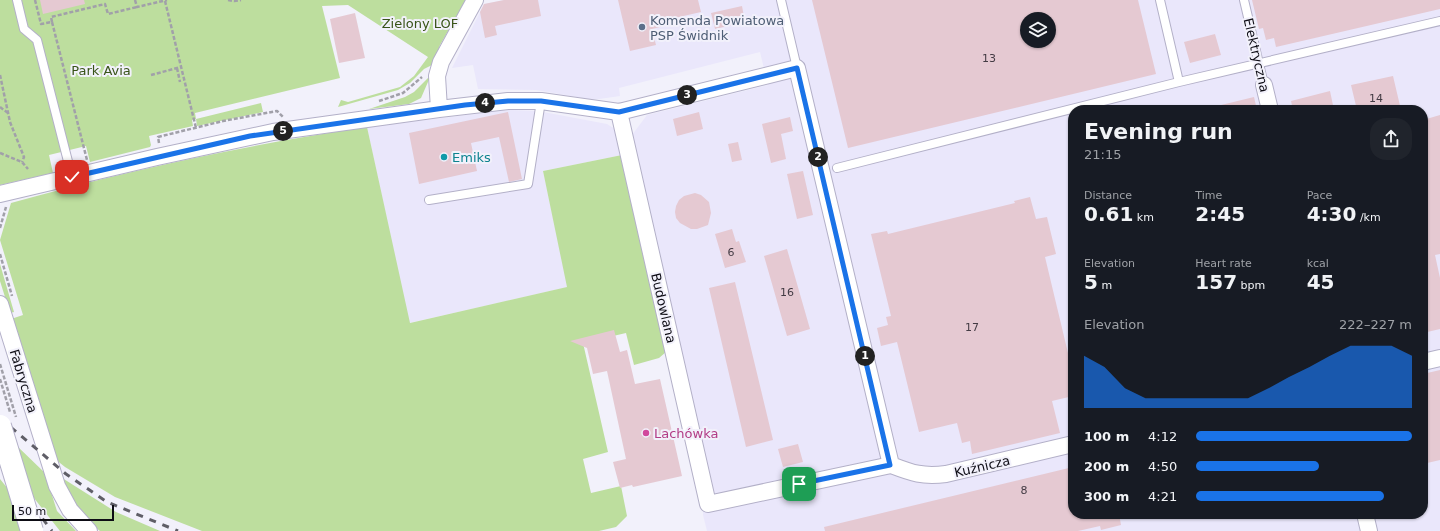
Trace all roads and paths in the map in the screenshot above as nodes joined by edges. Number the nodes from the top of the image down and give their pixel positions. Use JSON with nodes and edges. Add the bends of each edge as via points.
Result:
{"nodes":[{"id":1,"x":17,"y":0,"type":"edge"},
{"id":2,"x":35,"y":0,"type":"edge"},
{"id":3,"x":135,"y":0,"type":"edge"},
{"id":4,"x":166,"y":0,"type":"edge"},
{"id":5,"x":228,"y":0,"type":"edge"},
{"id":6,"x":241,"y":0,"type":"edge"},
{"id":7,"x":475,"y":0,"type":"edge"},
{"id":8,"x":781,"y":0,"type":"edge"},
{"id":9,"x":1160,"y":0,"type":"edge"},
{"id":10,"x":1244,"y":0,"type":"edge"},
{"id":11,"x":137,"y":7,"type":"junction"},
{"id":12,"x":1440,"y":20,"type":"edge"},
{"id":13,"x":52,"y":22,"type":"junction"},
{"id":14,"x":1259,"y":63,"type":"junction"},
{"id":15,"x":177,"y":68,"type":"junction"},
{"id":16,"x":181,"y":68,"type":"junction"},
{"id":17,"x":797,"y":68,"type":"junction"},
{"id":18,"x":0,"y":75,"type":"edge"},
{"id":19,"x":151,"y":75,"type":"dead end"},
{"id":20,"x":180,"y":82,"type":"dead end"},
{"id":21,"x":1180,"y":82,"type":"junction"},
{"id":22,"x":1264,"y":85,"type":"joint"},
{"id":23,"x":541,"y":101,"type":"junction"},
{"id":24,"x":1088,"y":105,"type":"edge"},
{"id":25,"x":1269,"y":105,"type":"edge"},
{"id":26,"x":0,"y":107,"type":"edge"},
{"id":27,"x":439,"y":108,"type":"junction"},
{"id":28,"x":1068,"y":110,"type":"edge"},
{"id":29,"x":619,"y":112,"type":"junction"},
{"id":30,"x":9,"y":113,"type":"junction"},
{"id":31,"x":196,"y":128,"type":"dead end"},
{"id":32,"x":0,"y":153,"type":"edge"},
{"id":33,"x":22,"y":162,"type":"junction"},
{"id":34,"x":88,"y":166,"type":"dead end"},
{"id":35,"x":837,"y":168,"type":"dead end"},
{"id":36,"x":28,"y":169,"type":"dead end"},
{"id":37,"x":72,"y":177,"type":"junction"},
{"id":38,"x":0,"y":194,"type":"edge"},
{"id":39,"x":429,"y":200,"type":"dead end"},
{"id":40,"x":0,"y":304,"type":"edge"},
{"id":41,"x":1440,"y":358,"type":"edge"},
{"id":42,"x":1428,"y":361,"type":"edge"},
{"id":43,"x":0,"y":426,"type":"edge"},
{"id":44,"x":1068,"y":445,"type":"edge"},
{"id":45,"x":890,"y":465,"type":"junction"},
{"id":46,"x":1366,"y":519,"type":"edge"},
{"id":47,"x":32,"y":531,"type":"edge"},
{"id":48,"x":89,"y":531,"type":"edge"},
{"id":49,"x":1369,"y":531,"type":"edge"}],
"edges":[{"from":1,"to":37,"type":"lane","via":[[24,29],[37,40]]},
{"from":2,"to":13,"type":"path","via":[[41,24]]},
{"from":3,"to":11,"type":"path"},
{"from":4,"to":11,"type":"path"},
{"from":4,"to":16,"type":"path"},
{"from":5,"to":6,"type":"path"},
{"from":7,"to":27,"type":"street","via":[[441,62],[437,76]]},
{"from":8,"to":17,"type":"lane"},
{"from":9,"to":21,"type":"lane"},
{"from":10,"to":14,"type":"lane","name":"Elektryczna"},
{"from":11,"to":13,"type":"path","via":[[108,14],[106,4],[51,17]]},
{"from":12,"to":14,"type":"lane"},
{"from":13,"to":34,"type":"path"},
{"from":14,"to":21,"type":"lane"},
{"from":14,"to":22,"type":"lane","name":"Elektryczna"},
{"from":15,"to":16,"type":"path"},
{"from":15,"to":19,"type":"path"},
{"from":15,"to":20,"type":"path"},
{"from":16,"to":31,"type":"path"},
{"from":17,"to":29,"type":"street"},
{"from":17,"to":45,"type":"street"},
{"from":18,"to":30,"type":"path"},
{"from":21,"to":24,"type":"lane"},
{"from":22,"to":25,"type":"street","name":"Elektryczna"},
{"from":23,"to":27,"type":"street","via":[[508,101]]},
{"from":23,"to":29,"type":"street"},
{"from":23,"to":39,"type":"lane","via":[[528,184]]},
{"from":26,"to":30,"type":"path"},
{"from":27,"to":37,"type":"street","via":[[250,136]]},
{"from":28,"to":35,"type":"lane"},
{"from":29,"to":45,"type":"street","name":"Budowlana","via":[[708,504]]},
{"from":30,"to":33,"type":"path","via":[[14,134],[24,157]]},
{"from":32,"to":33,"type":"path"},
{"from":33,"to":36,"type":"path"},
{"from":37,"to":38,"type":"street"},
{"from":40,"to":48,"type":"street","name":"Fabryczna","via":[[60,494]]},
{"from":41,"to":42,"type":"street"},
{"from":43,"to":47,"type":"main road","bridge":true},
{"from":44,"to":45,"type":"street","name":"Kuźnicza","via":[[930,476]]},
{"from":46,"to":49,"type":"street"}]}
